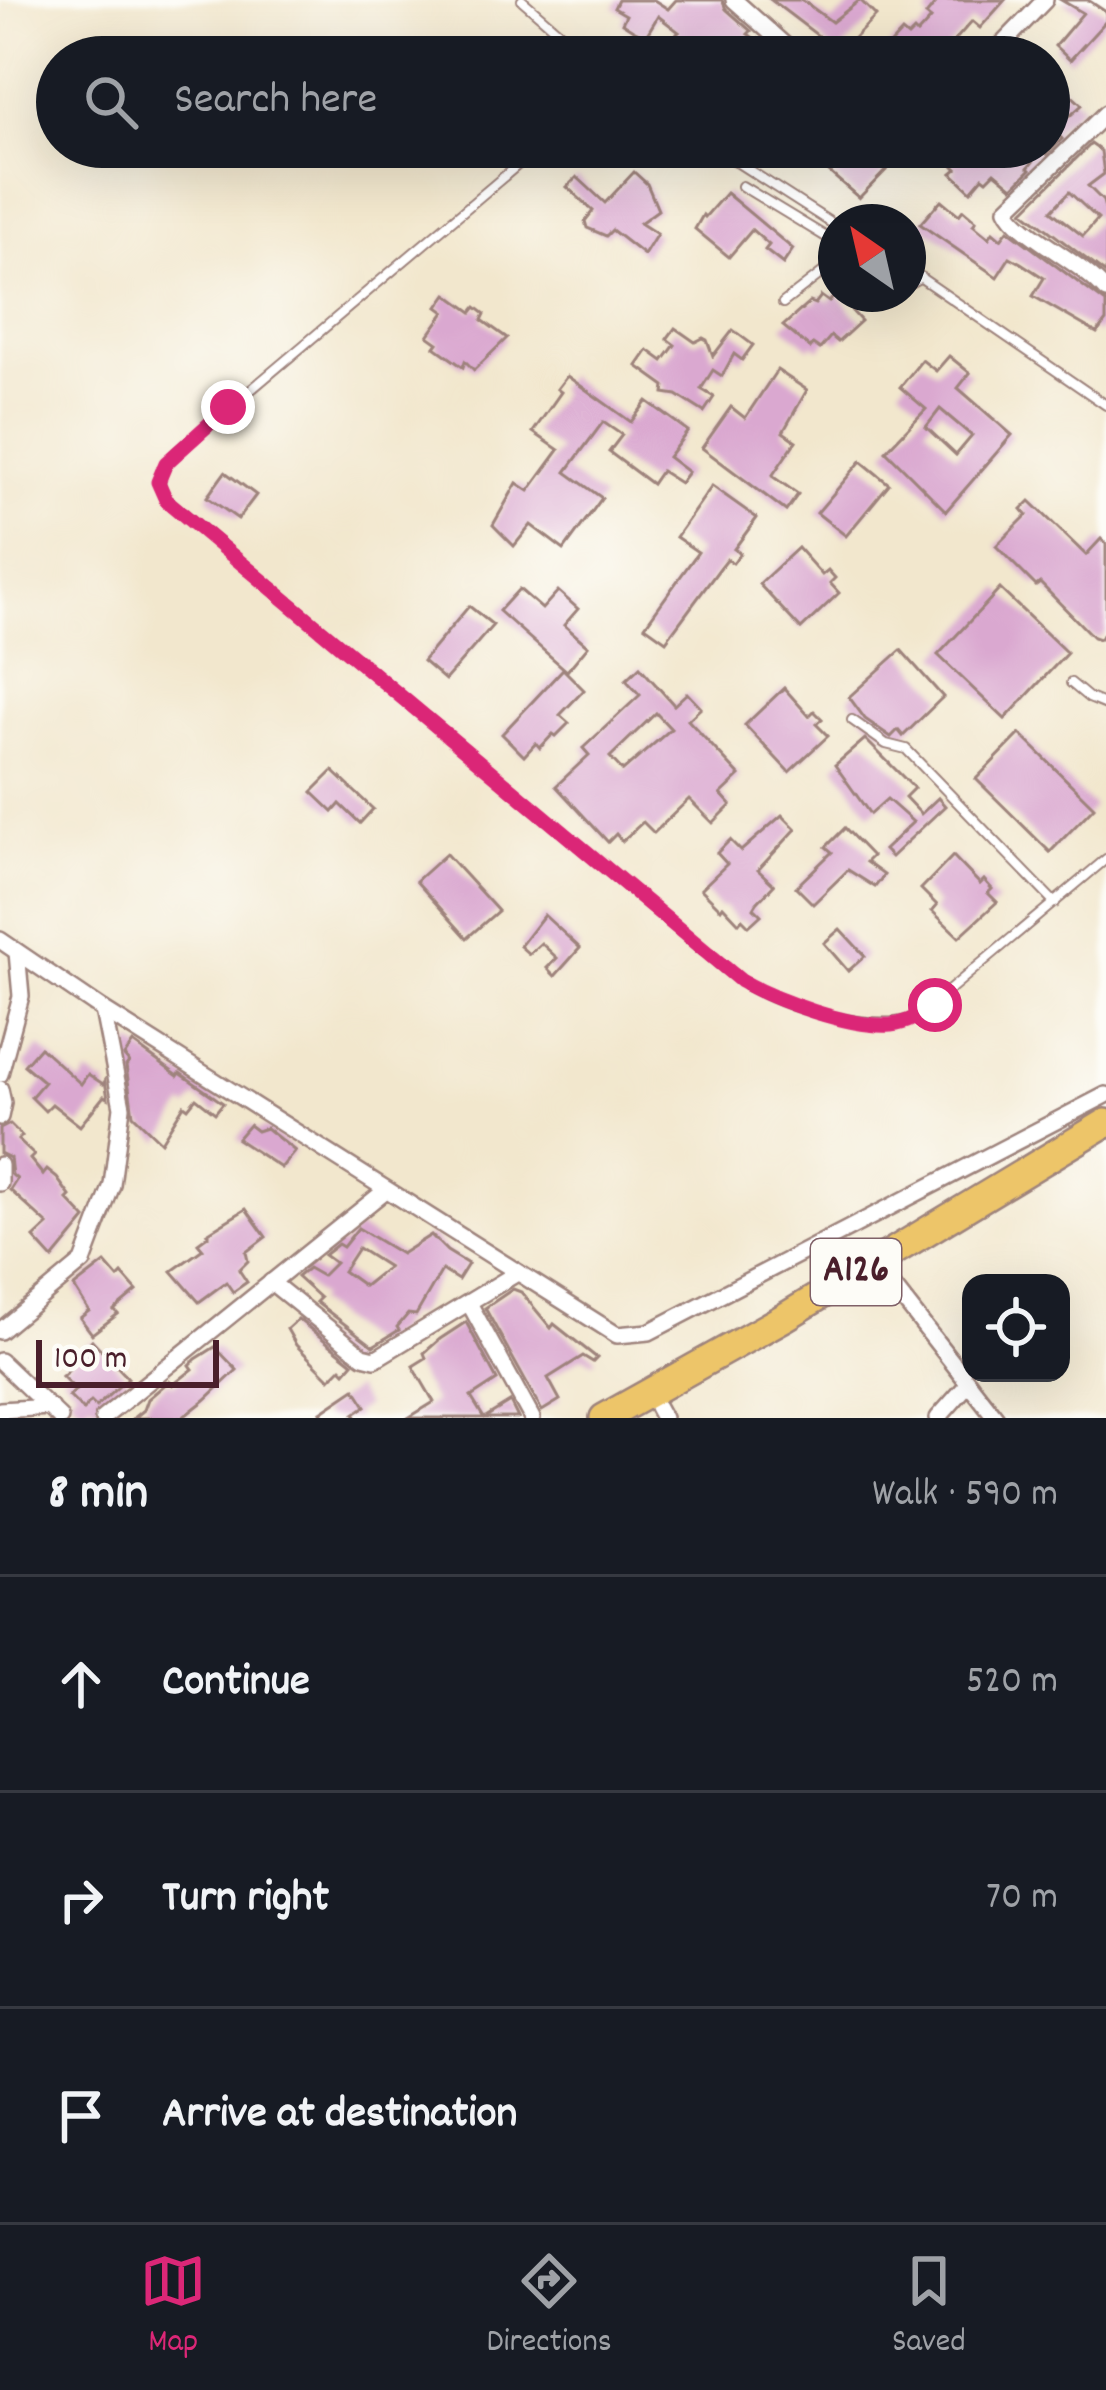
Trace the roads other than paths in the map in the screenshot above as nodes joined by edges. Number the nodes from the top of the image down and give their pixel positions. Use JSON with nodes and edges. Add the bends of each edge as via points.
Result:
{"nodes":[{"id":1,"x":522,"y":0,"type":"edge"},
{"id":2,"x":734,"y":0,"type":"edge"},
{"id":3,"x":1045,"y":0,"type":"edge"},
{"id":4,"x":564,"y":36,"type":"edge"},
{"id":5,"x":774,"y":36,"type":"edge"},
{"id":6,"x":1010,"y":36,"type":"edge"},
{"id":7,"x":1106,"y":113,"type":"edge"},
{"id":8,"x":1070,"y":148,"type":"edge"},
{"id":9,"x":514,"y":168,"type":"edge"},
{"id":10,"x":746,"y":168,"type":"edge"},
{"id":11,"x":1049,"y":168,"type":"edge"},
{"id":12,"x":742,"y":186,"type":"dead end"},
{"id":13,"x":818,"y":214,"type":"edge"},
{"id":14,"x":818,"y":232,"type":"edge"},
{"id":15,"x":818,"y":276,"type":"edge"},
{"id":16,"x":926,"y":281,"type":"edge"},
{"id":17,"x":1106,"y":291,"type":"edge"},
{"id":18,"x":783,"y":303,"type":"dead end"},
{"id":19,"x":1106,"y":405,"type":"edge"},
{"id":20,"x":1071,"y":683,"type":"dead end"},
{"id":21,"x":1106,"y":705,"type":"edge"},
{"id":22,"x":852,"y":720,"type":"dead end"},
{"id":23,"x":1106,"y":859,"type":"edge"},
{"id":24,"x":1055,"y":903,"type":"junction"},
{"id":25,"x":0,"y":940,"type":"edge"},
{"id":26,"x":17,"y":952,"type":"junction"},
{"id":27,"x":103,"y":1010,"type":"junction"},
{"id":28,"x":3,"y":1047,"type":"edge"},
{"id":29,"x":0,"y":1074,"type":"edge"},
{"id":30,"x":0,"y":1089,"type":"edge"},
{"id":31,"x":1106,"y":1095,"type":"edge"},
{"id":32,"x":0,"y":1118,"type":"edge"},
{"id":33,"x":1106,"y":1123,"type":"edge"},
{"id":34,"x":1106,"y":1142,"type":"edge"},
{"id":35,"x":0,"y":1165,"type":"edge"},
{"id":36,"x":0,"y":1184,"type":"edge"},
{"id":37,"x":386,"y":1190,"type":"junction"},
{"id":38,"x":517,"y":1273,"type":"junction"},
{"id":39,"x":884,"y":1276,"type":"junction"},
{"id":40,"x":272,"y":1282,"type":"junction"},
{"id":41,"x":469,"y":1303,"type":"junction"},
{"id":42,"x":0,"y":1331,"type":"edge"},
{"id":43,"x":0,"y":1361,"type":"edge"},
{"id":44,"x":968,"y":1383,"type":"junction"},
{"id":45,"x":0,"y":1410,"type":"edge"},
{"id":46,"x":55,"y":1412,"type":"edge"},
{"id":47,"x":653,"y":1414,"type":"edge"},
{"id":48,"x":103,"y":1418,"type":"edge"},
{"id":49,"x":532,"y":1418,"type":"edge"},
{"id":50,"x":604,"y":1418,"type":"edge"},
{"id":51,"x":938,"y":1418,"type":"edge"},
{"id":52,"x":996,"y":1418,"type":"edge"}],
"edges":[{"from":1,"to":4,"type":"lane"},
{"from":2,"to":5,"type":"street"},
{"from":3,"to":6,"type":"street"},
{"from":7,"to":8,"type":"street"},
{"from":9,"to":24,"type":"lane","via":[[177,452],[158,482],[166,500],[760,992],[862,1022],[903,1022],[935,1005]]},
{"from":10,"to":13,"type":"lane"},
{"from":11,"to":17,"type":"street","via":[[1007,209]]},
{"from":12,"to":14,"type":"lane"},
{"from":15,"to":18,"type":"lane"},
{"from":16,"to":19,"type":"lane"},
{"from":20,"to":21,"type":"lane"},
{"from":22,"to":24,"type":"lane","via":[[906,748]]},
{"from":23,"to":24,"type":"lane"},
{"from":25,"to":26,"type":"street"},
{"from":26,"to":27,"type":"street"},
{"from":26,"to":28,"type":"street","via":[[21,996]]},
{"from":27,"to":37,"type":"street"},
{"from":27,"to":42,"type":"street","via":[[122,1107],[112,1186],[83,1262]]},
{"from":28,"to":29,"type":"street"},
{"from":30,"to":32,"type":"street"},
{"from":31,"to":38,"type":"street","via":[[649,1332],[617,1335]]},
{"from":33,"to":50,"type":"highway","number":"A126"},
{"from":34,"to":39,"type":"highway","number":"A126"},
{"from":35,"to":36,"type":"street"},
{"from":37,"to":38,"type":"street"},
{"from":37,"to":40,"type":"street"},
{"from":38,"to":41,"type":"street"},
{"from":39,"to":44,"type":"street"},
{"from":39,"to":47,"type":"highway","number":"A126"},
{"from":40,"to":41,"type":"street","via":[[375,1358]]},
{"from":40,"to":48,"type":"street"},
{"from":41,"to":49,"type":"street"},
{"from":43,"to":46,"type":"street"},
{"from":44,"to":51,"type":"street"},
{"from":44,"to":52,"type":"street"},
{"from":45,"to":46,"type":"street"}]}
